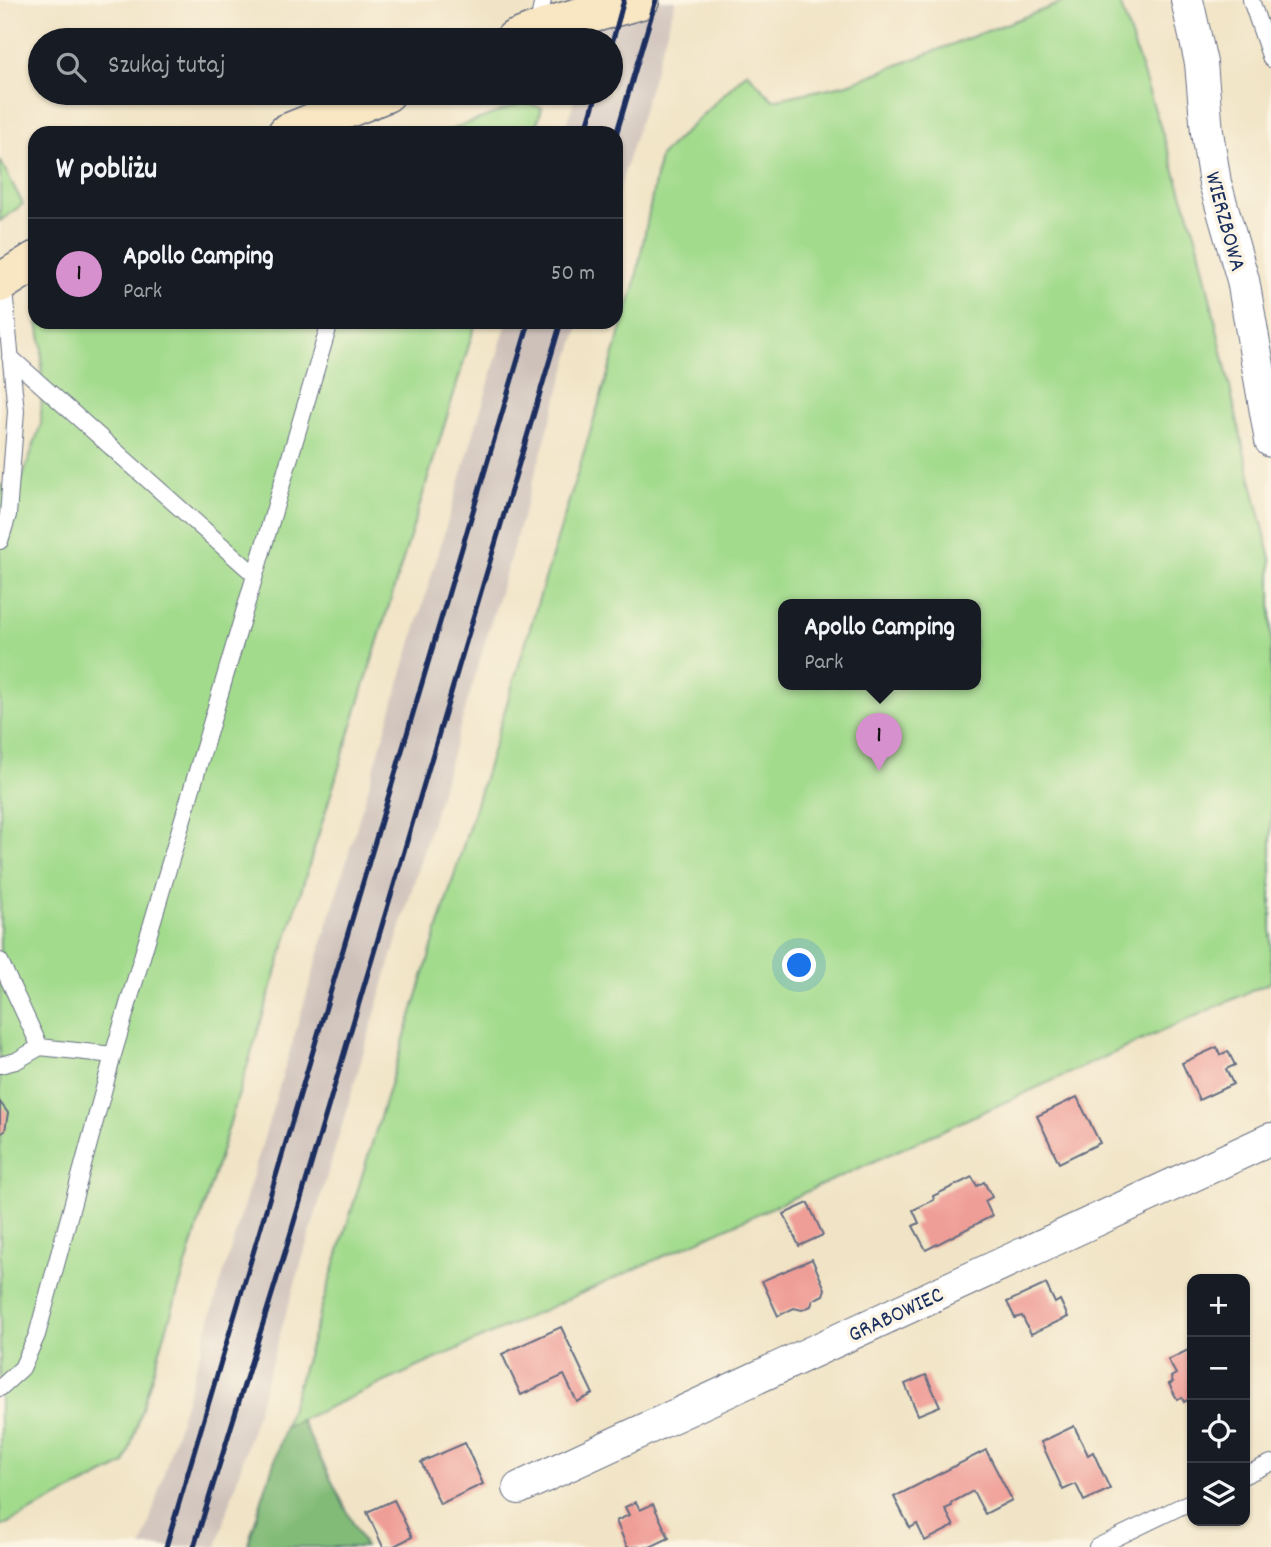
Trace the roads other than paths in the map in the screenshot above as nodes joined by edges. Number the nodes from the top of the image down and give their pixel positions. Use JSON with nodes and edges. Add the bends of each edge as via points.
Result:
{"nodes":[{"id":1,"x":640,"y":0,"type":"edge"},
{"id":2,"x":1187,"y":0,"type":"edge"},
{"id":3,"x":1251,"y":0,"type":"edge"},
{"id":4,"x":531,"y":24,"type":"edge"},
{"id":5,"x":1271,"y":59,"type":"edge"},
{"id":6,"x":356,"y":105,"type":"edge"},
{"id":7,"x":304,"y":126,"type":"edge"},
{"id":8,"x":28,"y":265,"type":"edge"},
{"id":9,"x":1,"y":282,"type":"edge"},
{"id":10,"x":328,"y":329,"type":"edge"},
{"id":11,"x":10,"y":357,"type":"junction"},
{"id":12,"x":1271,"y":441,"type":"edge"},
{"id":13,"x":0,"y":541,"type":"edge"},
{"id":14,"x":255,"y":575,"type":"junction"},
{"id":15,"x":0,"y":961,"type":"edge"},
{"id":16,"x":40,"y":1046,"type":"junction"},
{"id":17,"x":113,"y":1055,"type":"junction"},
{"id":18,"x":0,"y":1065,"type":"edge"},
{"id":19,"x":1271,"y":1139,"type":"edge"},
{"id":20,"x":0,"y":1388,"type":"edge"},
{"id":21,"x":1271,"y":1463,"type":"edge"},
{"id":22,"x":1250,"y":1473,"type":"edge"},
{"id":23,"x":519,"y":1488,"type":"dead end"},
{"id":24,"x":1187,"y":1503,"type":"edge"},
{"id":25,"x":1097,"y":1547,"type":"edge"}],
"edges":[{"from":1,"to":4,"type":"street"},
{"from":2,"to":12,"type":"street","name":"WIERZBOWA","via":[[1201,62],[1215,183],[1243,280]]},
{"from":3,"to":5,"type":"lane"},
{"from":6,"to":7,"type":"street"},
{"from":8,"to":9,"type":"street"},
{"from":9,"to":11,"type":"lane"},
{"from":10,"to":14,"type":"lane"},
{"from":11,"to":13,"type":"lane","via":[[16,411],[8,515]]},
{"from":11,"to":14,"type":"lane"},
{"from":14,"to":17,"type":"lane"},
{"from":15,"to":16,"type":"lane"},
{"from":16,"to":17,"type":"lane"},
{"from":16,"to":18,"type":"lane"},
{"from":17,"to":20,"type":"lane","via":[[37,1335],[22,1368]]},
{"from":19,"to":23,"type":"street","name":"GRABOWIEC"},
{"from":21,"to":22,"type":"lane"},
{"from":24,"to":25,"type":"lane"}]}
